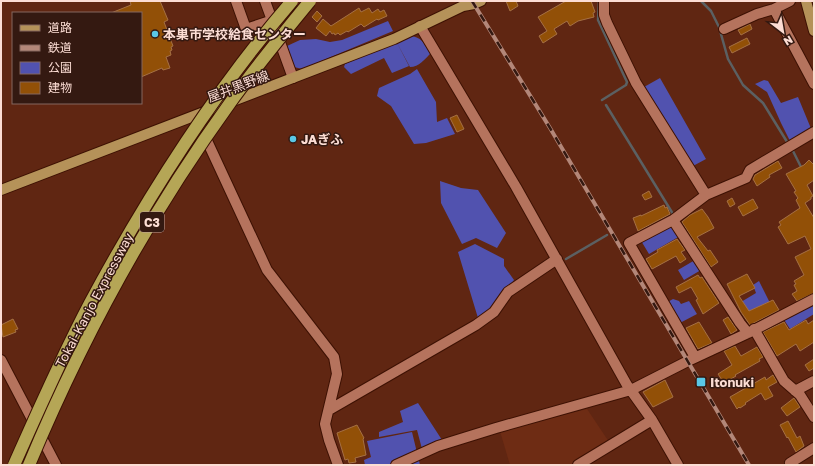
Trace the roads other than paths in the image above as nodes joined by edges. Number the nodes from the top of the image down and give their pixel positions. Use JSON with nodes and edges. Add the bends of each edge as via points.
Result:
{"nodes":[{"id":1,"x":236,"y":1,"type":"edge"},
{"id":2,"x":265,"y":1,"type":"edge"},
{"id":3,"x":292,"y":1,"type":"edge"},
{"id":4,"x":310,"y":1,"type":"edge"},
{"id":5,"x":482,"y":1,"type":"edge"},
{"id":6,"x":604,"y":1,"type":"edge"},
{"id":7,"x":806,"y":1,"type":"edge"},
{"id":8,"x":786,"y":2,"type":"edge"},
{"id":9,"x":774,"y":10,"type":"junction"},
{"id":10,"x":273,"y":20,"type":"junction"},
{"id":11,"x":420,"y":26,"type":"junction"},
{"id":12,"x":724,"y":29,"type":"dead end"},
{"id":13,"x":814,"y":31,"type":"edge"},
{"id":14,"x":293,"y":78,"type":"junction"},
{"id":15,"x":814,"y":84,"type":"edge"},
{"id":16,"x":195,"y":116,"type":"junction"},
{"id":17,"x":814,"y":132,"type":"edge"},
{"id":18,"x":1,"y":190,"type":"edge"},
{"id":19,"x":706,"y":195,"type":"junction"},
{"id":20,"x":674,"y":220,"type":"junction"},
{"id":21,"x":557,"y":260,"type":"junction"},
{"id":22,"x":814,"y":299,"type":"edge"},
{"id":23,"x":751,"y":331,"type":"junction"},
{"id":24,"x":695,"y":357,"type":"junction"},
{"id":25,"x":1,"y":360,"type":"edge"},
{"id":26,"x":814,"y":380,"type":"edge"},
{"id":27,"x":631,"y":390,"type":"junction"},
{"id":28,"x":795,"y":391,"type":"junction"},
{"id":29,"x":329,"y":410,"type":"junction"},
{"id":30,"x":814,"y":417,"type":"edge"},
{"id":31,"x":652,"y":420,"type":"junction"},
{"id":32,"x":814,"y":448,"type":"edge"},
{"id":33,"x":14,"y":465,"type":"edge"},
{"id":34,"x":29,"y":465,"type":"edge"},
{"id":35,"x":56,"y":465,"type":"edge"},
{"id":36,"x":338,"y":465,"type":"edge"},
{"id":37,"x":396,"y":465,"type":"edge"},
{"id":38,"x":578,"y":465,"type":"edge"},
{"id":39,"x":678,"y":465,"type":"edge"},
{"id":40,"x":791,"y":465,"type":"edge"}],
"edges":[{"from":1,"to":10,"type":"street","via":[[246,30]]},
{"from":2,"to":10,"type":"street"},
{"from":3,"to":33,"type":"highway","name":"Tokai-Kanjo Expressway","number":"C3","bridge":true,"via":[[213,103],[122,245],[89,304]]},
{"from":4,"to":34,"type":"highway","name":"Tokai-Kanjo Expressway","number":"C3","bridge":true,"via":[[230,103],[145,233],[106,302]]},
{"from":5,"to":11,"type":"main road","name":"屋井黒野線","via":[[463,6]]},
{"from":6,"to":19,"type":"street","via":[[607,23],[636,83]]},
{"from":7,"to":13,"type":"main road"},
{"from":8,"to":9,"type":"street"},
{"from":9,"to":12,"type":"street","via":[[757,14]]},
{"from":9,"to":15,"type":"street"},
{"from":10,"to":14,"type":"street"},
{"from":11,"to":14,"type":"main road","name":"屋井黒野線","via":[[394,39]]},
{"from":11,"to":21,"type":"street"},
{"from":14,"to":16,"type":"main road","name":"屋井黒野線"},
{"from":16,"to":18,"type":"main road","name":"屋井黒野線"},
{"from":16,"to":29,"type":"street","via":[[267,270],[334,357],[337,374]]},
{"from":17,"to":19,"type":"street","via":[[750,170],[746,178]]},
{"from":19,"to":20,"type":"street"},
{"from":20,"to":23,"type":"street","via":[[740,324]]},
{"from":20,"to":24,"type":"street","via":[[629,242]]},
{"from":21,"to":27,"type":"street"},
{"from":21,"to":29,"type":"street","via":[[508,292],[494,312],[476,325]]},
{"from":22,"to":23,"type":"street"},
{"from":23,"to":24,"type":"street"},
{"from":23,"to":28,"type":"street","via":[[784,381]]},
{"from":24,"to":27,"type":"street"},
{"from":25,"to":35,"type":"street"},
{"from":26,"to":28,"type":"street"},
{"from":27,"to":31,"type":"street"},
{"from":27,"to":37,"type":"street","via":[[438,446]]},
{"from":28,"to":30,"type":"street"},
{"from":29,"to":36,"type":"street","via":[[326,424]]},
{"from":31,"to":38,"type":"street"},
{"from":31,"to":39,"type":"street"},
{"from":32,"to":40,"type":"street","via":[[790,463]]}]}
